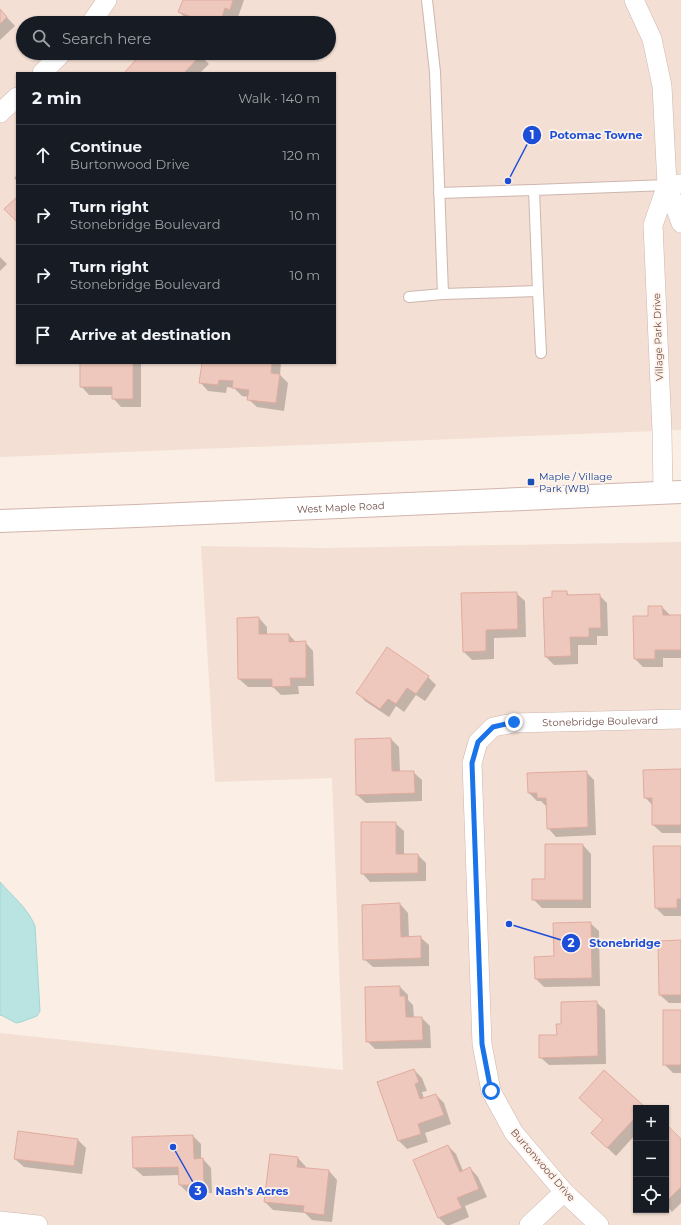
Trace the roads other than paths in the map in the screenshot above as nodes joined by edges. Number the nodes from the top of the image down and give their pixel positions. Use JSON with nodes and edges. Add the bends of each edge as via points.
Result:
{"nodes":[{"id":1,"x":107,"y":0,"type":"edge"},
{"id":2,"x":427,"y":0,"type":"edge"},
{"id":3,"x":634,"y":0,"type":"edge"},
{"id":4,"x":96,"y":16,"type":"edge"},
{"id":5,"x":55,"y":60,"type":"edge"},
{"id":6,"x":43,"y":72,"type":"edge"},
{"id":7,"x":16,"y":98,"type":"edge"},
{"id":8,"x":0,"y":113,"type":"edge"},
{"id":9,"x":674,"y":184,"type":"edge"},
{"id":10,"x":534,"y":190,"type":"junction"},
{"id":11,"x":439,"y":193,"type":"junction"},
{"id":12,"x":681,"y":223,"type":"edge"},
{"id":13,"x":538,"y":292,"type":"junction"},
{"id":14,"x":443,"y":294,"type":"junction"},
{"id":15,"x":409,"y":297,"type":"dead end"},
{"id":16,"x":541,"y":353,"type":"dead end"},
{"id":17,"x":672,"y":492,"type":"edge"},
{"id":18,"x":0,"y":521,"type":"edge"},
{"id":19,"x":681,"y":719,"type":"edge"},
{"id":20,"x":478,"y":742,"type":"joint"},
{"id":21,"x":564,"y":1192,"type":"junction"},
{"id":22,"x":0,"y":1221,"type":"edge"},
{"id":23,"x":38,"y":1225,"type":"edge"},
{"id":24,"x":530,"y":1225,"type":"edge"},
{"id":25,"x":599,"y":1225,"type":"edge"}],
"edges":[{"from":1,"to":4,"type":"street"},
{"from":2,"to":11,"type":"lane","via":[[435,72]]},
{"from":3,"to":9,"type":"street","name":"Village Park Drive","via":[[652,39],[662,86]]},
{"from":5,"to":6,"type":"street"},
{"from":7,"to":8,"type":"street"},
{"from":9,"to":10,"type":"lane"},
{"from":9,"to":12,"type":"street","name":"Village Park Drive"},
{"from":9,"to":17,"type":"street","name":"Village Park Drive","via":[[653,225],[662,431]]},
{"from":10,"to":11,"type":"lane"},
{"from":10,"to":13,"type":"lane"},
{"from":11,"to":14,"type":"lane"},
{"from":13,"to":14,"type":"lane"},
{"from":13,"to":16,"type":"lane"},
{"from":14,"to":15,"type":"lane"},
{"from":17,"to":18,"type":"main road","name":"West Maple Road"},
{"from":19,"to":20,"type":"street","name":"Stonebridge Boulevard","via":[[514,722],[493,727]]},
{"from":20,"to":21,"type":"street","name":"Burtonwood Drive","via":[[472,763],[482,1044],[491,1091],[514,1133]]},
{"from":21,"to":24,"type":"street"},
{"from":21,"to":25,"type":"street","name":"Burtonwood Drive"},
{"from":22,"to":23,"type":"street"}]}
